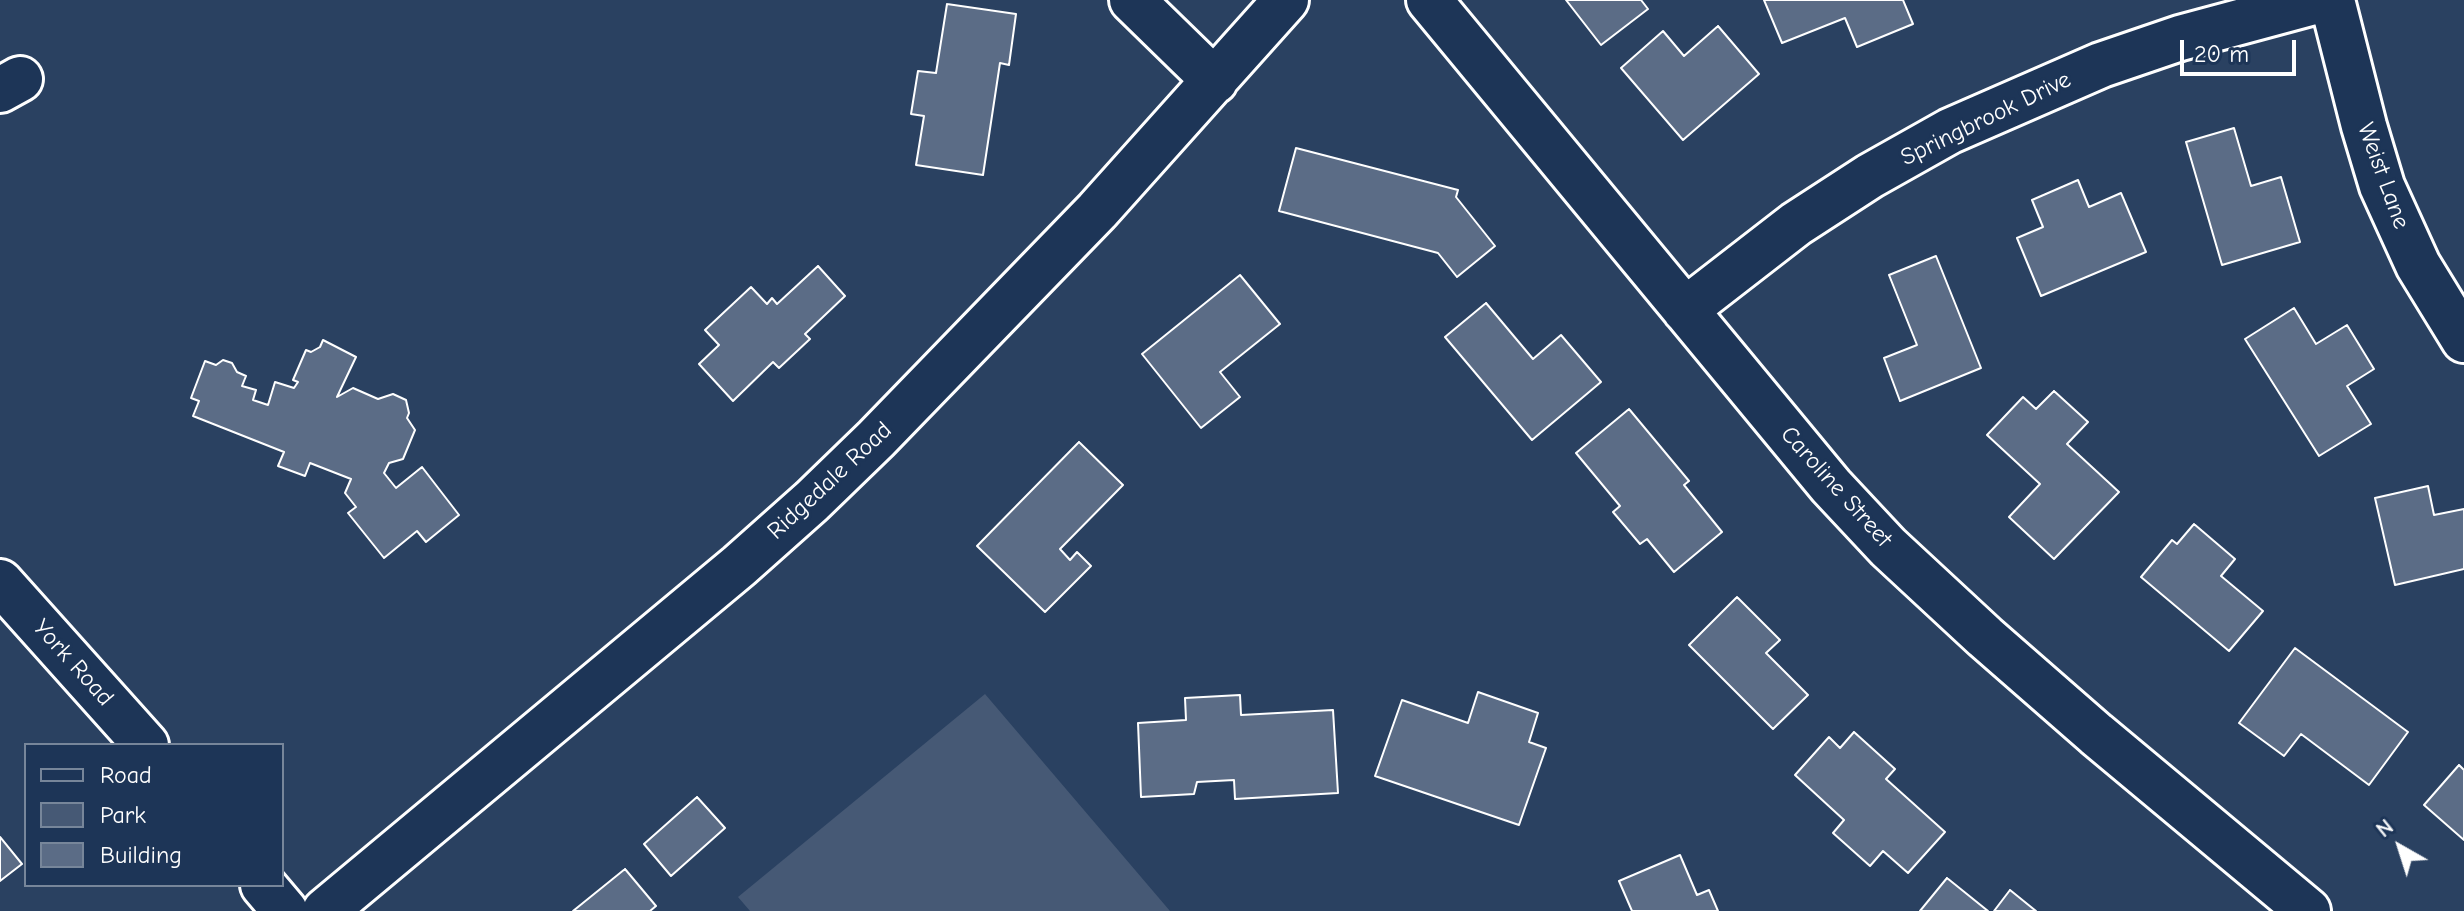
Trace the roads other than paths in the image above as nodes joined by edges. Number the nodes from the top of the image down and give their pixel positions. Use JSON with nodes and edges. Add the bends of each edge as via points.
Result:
{"nodes":[{"id":1,"x":1132,"y":0,"type":"edge"},
{"id":2,"x":1286,"y":0,"type":"edge"},
{"id":3,"x":1429,"y":0,"type":"edge"},
{"id":4,"x":2321,"y":0,"type":"edge"},
{"id":5,"x":2332,"y":0,"type":"edge"},
{"id":6,"x":1215,"y":81,"type":"junction"},
{"id":7,"x":1685,"y":310,"type":"junction"},
{"id":8,"x":2464,"y":340,"type":"edge"},
{"id":9,"x":0,"y":582,"type":"edge"},
{"id":10,"x":144,"y":743,"type":"edge"},
{"id":11,"x":265,"y":887,"type":"edge"},
{"id":12,"x":285,"y":911,"type":"edge"},
{"id":13,"x":325,"y":911,"type":"edge"},
{"id":14,"x":2308,"y":911,"type":"edge"}],
"edges":[{"from":1,"to":6,"type":"street"},
{"from":2,"to":6,"type":"street","name":"Ridgedale Road"},
{"from":3,"to":7,"type":"street","name":"Caroline Street"},
{"from":4,"to":7,"type":"street","name":"Springbrook Drive","via":[[2101,65],[1950,131],[1796,224]]},
{"from":5,"to":8,"type":"street","name":"Weist Lane","via":[[2382,186],[2418,265]]},
{"from":6,"to":13,"type":"street","name":"Ridgedale Road","via":[[1097,211],[812,501]]},
{"from":7,"to":14,"type":"street","name":"Caroline Street","via":[[1888,547],[1985,637]]},
{"from":9,"to":10,"type":"street","name":"York Road"},
{"from":11,"to":12,"type":"street"}]}
